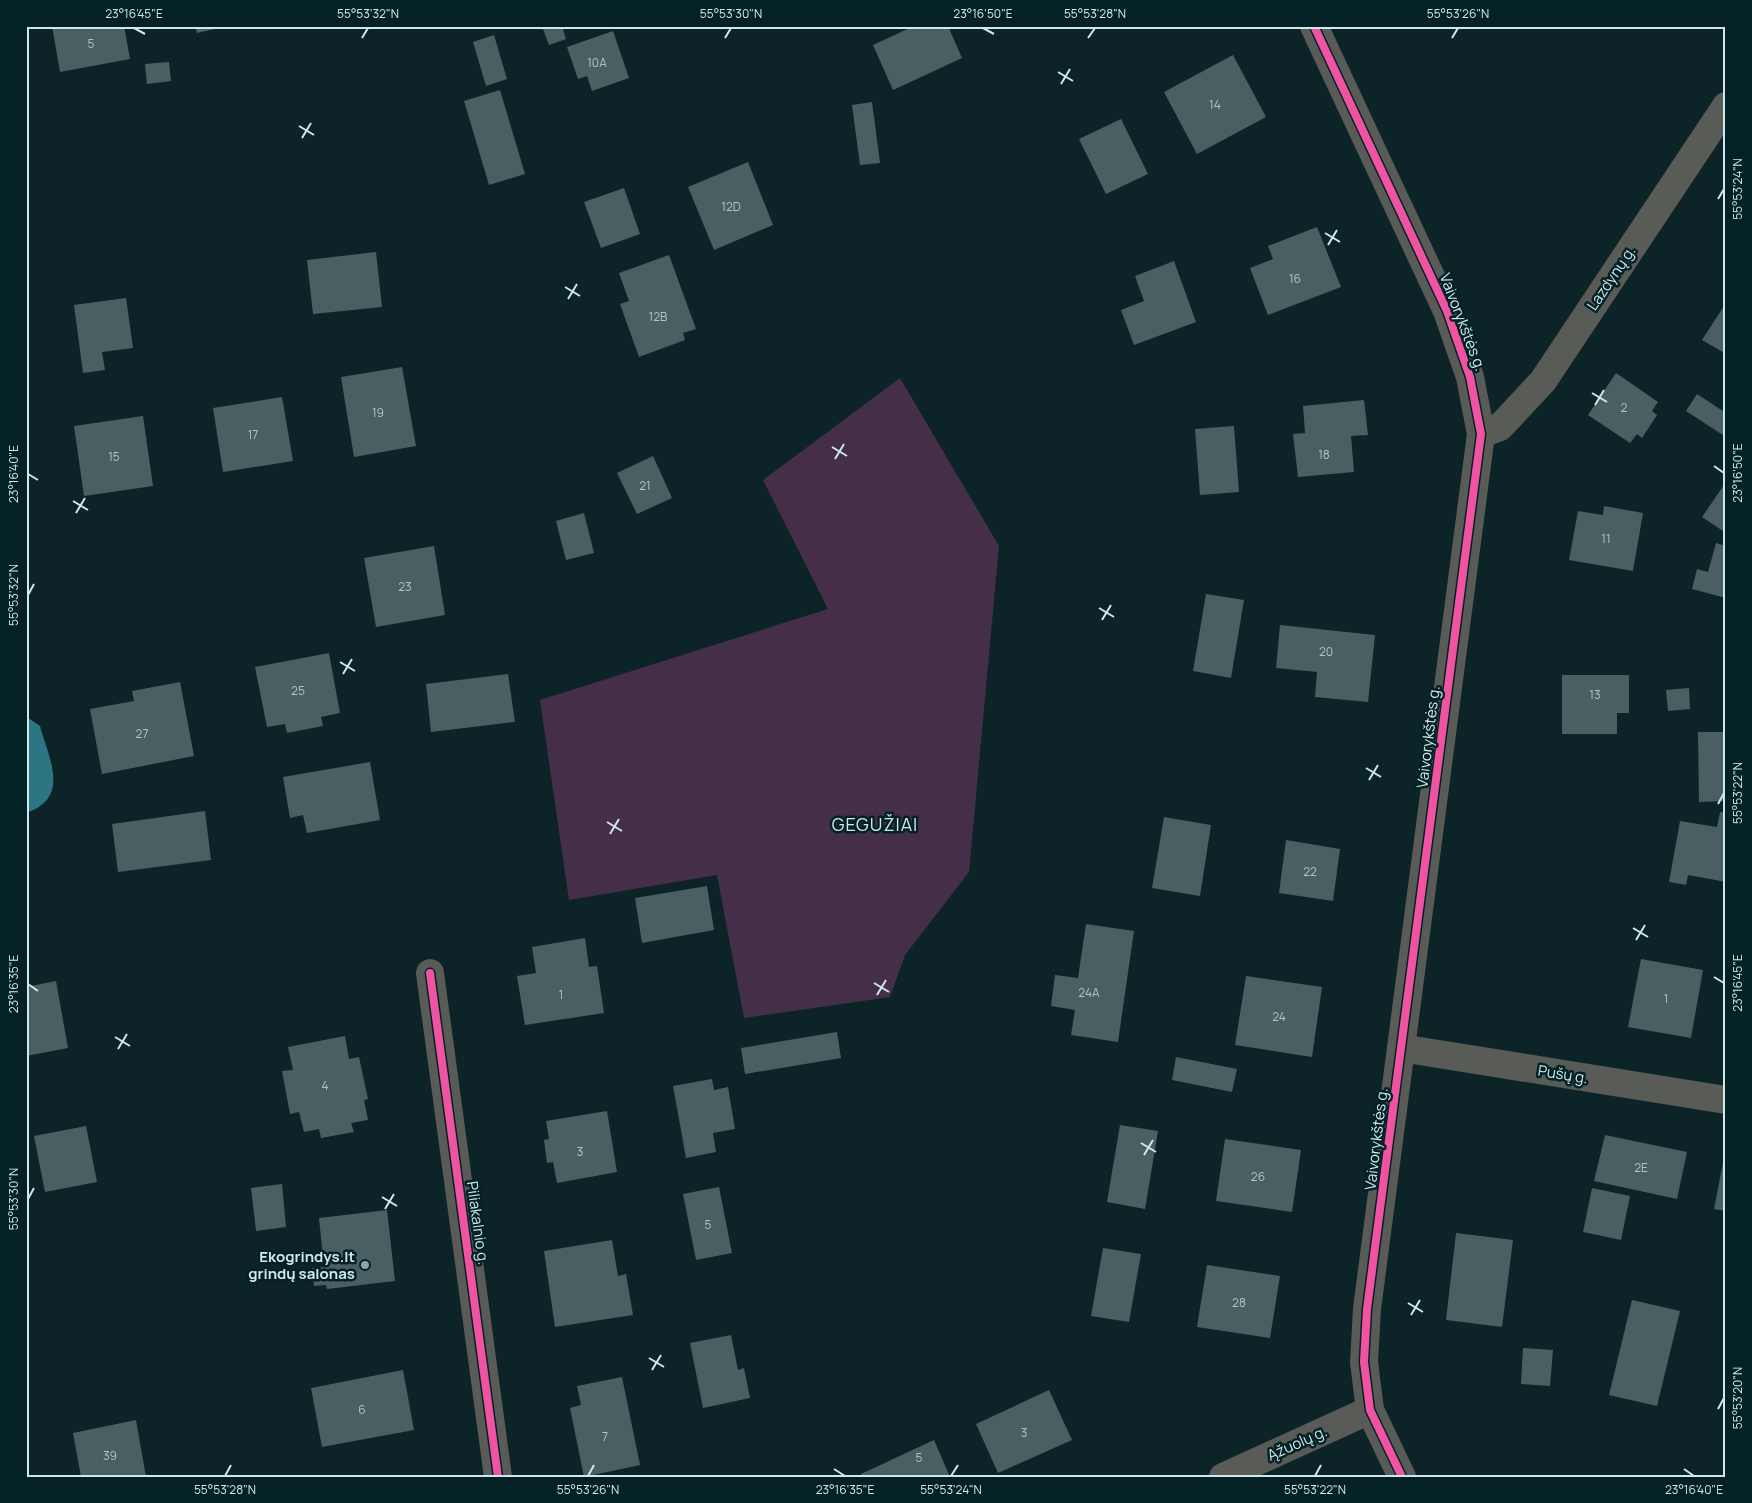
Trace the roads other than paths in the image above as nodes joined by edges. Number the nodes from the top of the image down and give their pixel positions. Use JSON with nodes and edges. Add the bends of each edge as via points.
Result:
{"nodes":[{"id":1,"x":1314,"y":26,"type":"edge"},
{"id":2,"x":1726,"y":106,"type":"edge"},
{"id":3,"x":1481,"y":434,"type":"junction"},
{"id":4,"x":430,"y":973,"type":"dead end"},
{"id":5,"x":1401,"y":1048,"type":"junction"},
{"id":6,"x":1726,"y":1100,"type":"edge"},
{"id":7,"x":1370,"y":1410,"type":"junction"},
{"id":8,"x":498,"y":1477,"type":"edge"},
{"id":9,"x":1223,"y":1477,"type":"edge"},
{"id":10,"x":1402,"y":1477,"type":"edge"}],
"edges":[{"from":1,"to":3,"type":"street","name":"Vaivorykštės g.","via":[[1447,311],[1470,377]]},
{"from":2,"to":3,"type":"street","name":"Lazdynų g.","via":[[1543,381],[1500,427]]},
{"from":3,"to":5,"type":"street","name":"Vaivorykštės g."},
{"from":4,"to":8,"type":"street","name":"Piliakalnio g."},
{"from":5,"to":6,"type":"street","name":"Pušų g."},
{"from":5,"to":7,"type":"street","name":"Vaivorykštės g.","via":[[1367,1309],[1364,1362]]},
{"from":7,"to":9,"type":"street","name":"Ąžuolų g."},
{"from":7,"to":10,"type":"street","name":"Vaivorykštės g."}]}
